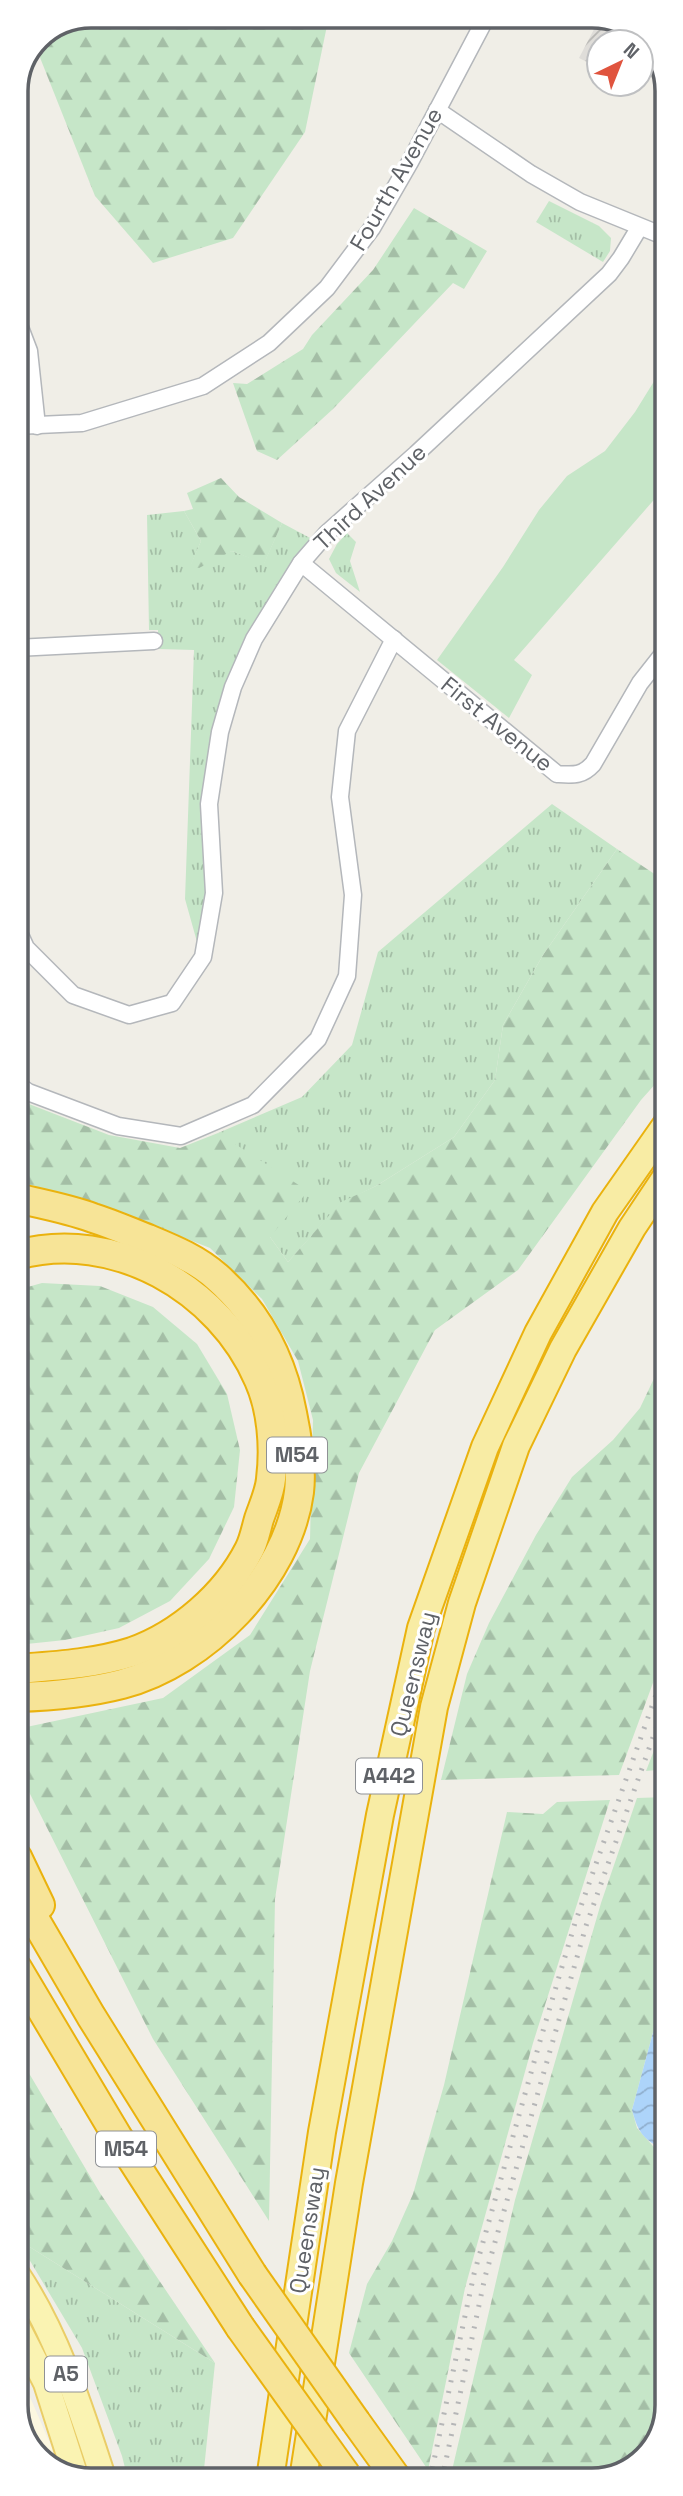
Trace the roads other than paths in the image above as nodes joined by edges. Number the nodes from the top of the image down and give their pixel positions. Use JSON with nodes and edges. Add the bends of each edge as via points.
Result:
{"nodes":[{"id":1,"x":481,"y":28,"type":"edge"},
{"id":2,"x":437,"y":110,"type":"junction"},
{"id":3,"x":639,"y":228,"type":"junction"},
{"id":4,"x":655,"y":233,"type":"edge"},
{"id":5,"x":28,"y":348,"type":"edge"},
{"id":6,"x":28,"y":426,"type":"edge"},
{"id":7,"x":37,"y":426,"type":"junction"},
{"id":8,"x":301,"y":563,"type":"junction"},
{"id":9,"x":394,"y":639,"type":"junction"},
{"id":10,"x":154,"y":642,"type":"dead end"},
{"id":11,"x":28,"y":647,"type":"edge"},
{"id":12,"x":655,"y":664,"type":"edge"},
{"id":13,"x":28,"y":950,"type":"edge"},
{"id":14,"x":28,"y":1092,"type":"edge"},
{"id":15,"x":655,"y":1141,"type":"edge"},
{"id":16,"x":655,"y":1194,"type":"edge"},
{"id":17,"x":28,"y":1201,"type":"edge"},
{"id":18,"x":28,"y":1252,"type":"edge"},
{"id":19,"x":28,"y":1668,"type":"edge"},
{"id":20,"x":28,"y":1697,"type":"edge"},
{"id":21,"x":28,"y":1881,"type":"edge"},
{"id":22,"x":28,"y":1908,"type":"edge"},
{"id":23,"x":28,"y":1986,"type":"edge"},
{"id":24,"x":91,"y":2017,"type":"junction"},
{"id":25,"x":28,"y":2290,"type":"edge"},
{"id":26,"x":28,"y":2348,"type":"edge"},
{"id":27,"x":72,"y":2465,"type":"edge"},
{"id":28,"x":100,"y":2468,"type":"edge"},
{"id":29,"x":272,"y":2468,"type":"edge"},
{"id":30,"x":305,"y":2468,"type":"edge"},
{"id":31,"x":341,"y":2468,"type":"edge"},
{"id":32,"x":389,"y":2468,"type":"edge"}],
"edges":[{"from":1,"to":2,"type":"street","name":"Fourth Avenue"},
{"from":2,"to":3,"type":"street","via":[[541,180]]},
{"from":2,"to":7,"type":"street","name":"Fourth Avenue","via":[[372,228],[327,288],[269,344],[203,386],[82,423]]},
{"from":3,"to":4,"type":"street"},
{"from":3,"to":8,"type":"street","name":"Third Avenue","via":[[609,274],[327,533]]},
{"from":5,"to":7,"type":"street"},
{"from":6,"to":7,"type":"street","name":"Fourth Avenue"},
{"from":8,"to":9,"type":"street","name":"First Avenue"},
{"from":8,"to":13,"type":"street","name":"Third Avenue","via":[[254,639],[220,732],[209,804],[214,892],[203,957],[172,1003],[129,1015],[72,995]]},
{"from":9,"to":12,"type":"street","name":"First Avenue","via":[[557,774],[584,773],[593,764]]},
{"from":9,"to":14,"type":"street","via":[[347,731],[340,797],[353,895],[347,976],[318,1039],[253,1105],[181,1136],[117,1126]]},
{"from":10,"to":11,"type":"street"},
{"from":15,"to":29,"type":"highway","name":"Queensway","number":"A442","via":[[606,1212],[538,1333],[485,1447],[421,1628],[380,1815],[322,2132]]},
{"from":16,"to":30,"type":"highway","name":"Queensway","number":"A442","via":[[577,1325],[516,1446],[462,1603],[434,1707],[349,2183]]},
{"from":17,"to":20,"type":"highway","number":"M54","via":[[92,1217],[184,1254],[217,1277],[261,1326],[286,1381],[296,1433],[299,1491],[277,1560],[248,1600],[203,1644],[169,1667],[123,1684]]},
{"from":18,"to":19,"type":"highway","number":"M54","via":[[94,1250],[149,1266],[188,1291],[222,1320],[240,1347],[260,1381],[272,1429],[271,1481],[250,1549],[218,1595],[174,1632],[133,1652],[79,1665]]},
{"from":21,"to":24,"type":"highway","number":"M54"},
{"from":22,"to":24,"type":"highway","number":"M54"},
{"from":23,"to":31,"type":"highway","number":"M54","bridge":true,"via":[[240,2327]]},
{"from":24,"to":32,"type":"highway","number":"M54","bridge":true,"via":[[252,2274]]},
{"from":25,"to":28,"type":"main road","number":"A5","via":[[86,2423]]},
{"from":26,"to":27,"type":"main road","number":"A5","via":[[46,2383]]}]}
